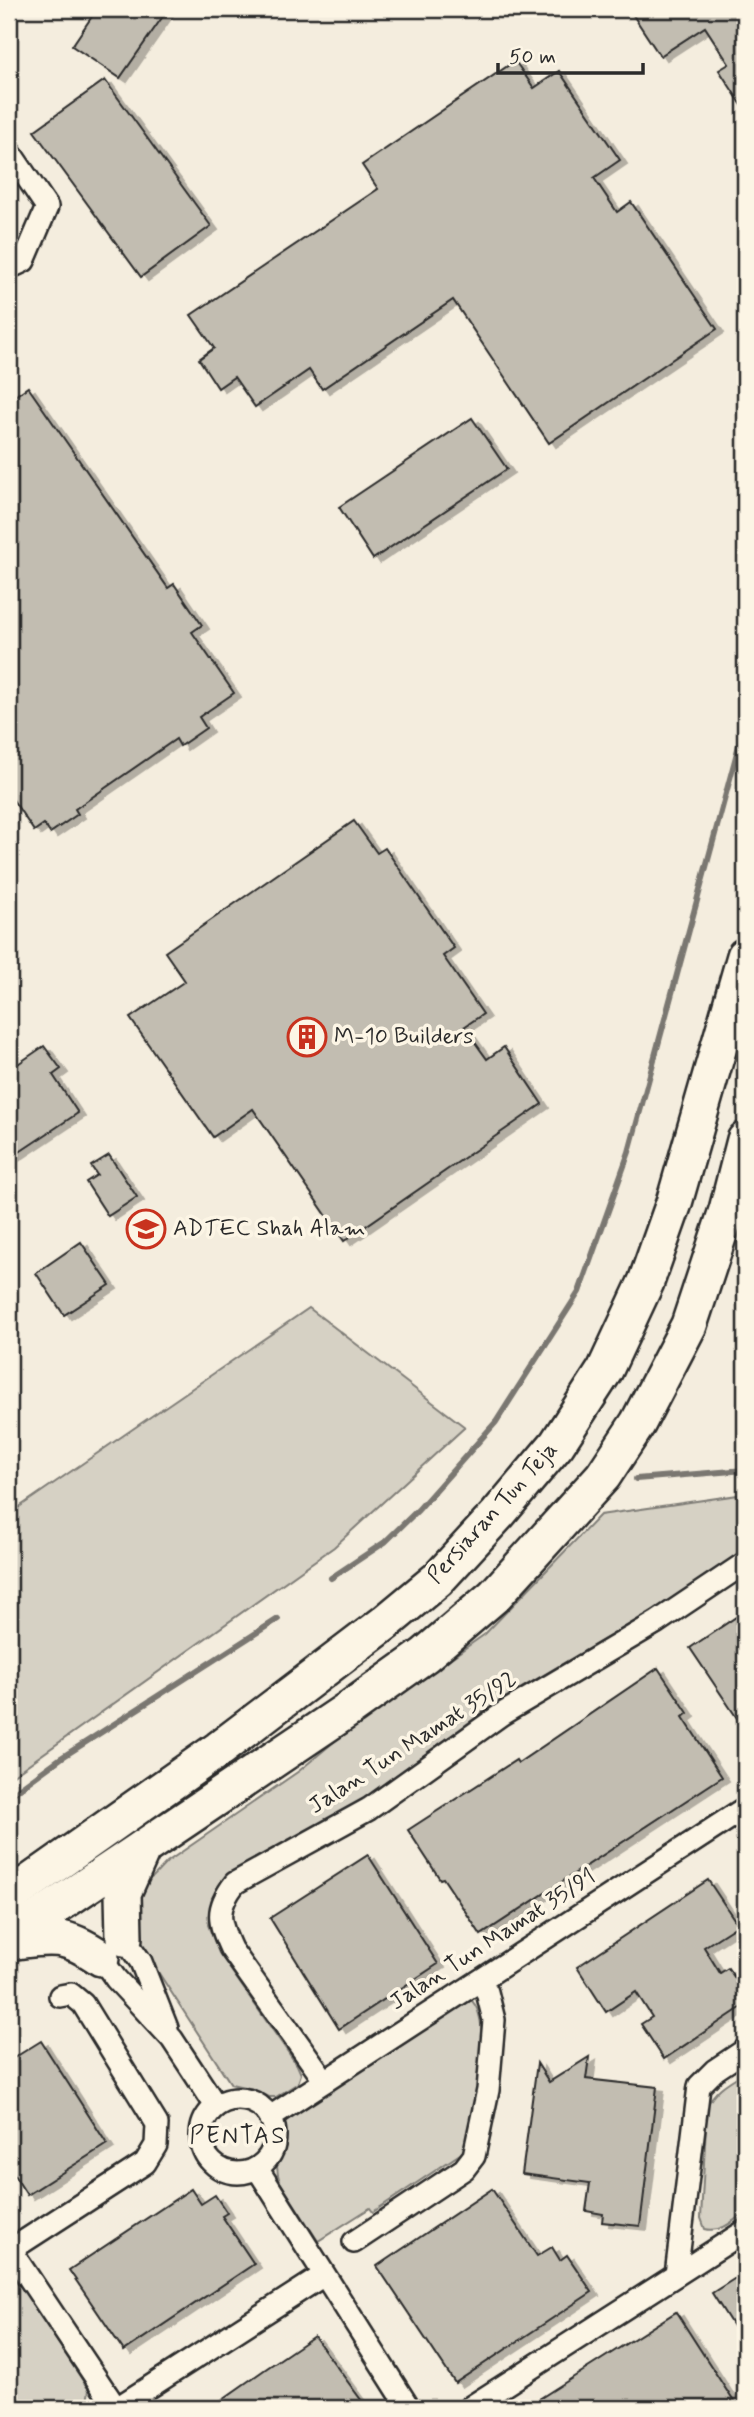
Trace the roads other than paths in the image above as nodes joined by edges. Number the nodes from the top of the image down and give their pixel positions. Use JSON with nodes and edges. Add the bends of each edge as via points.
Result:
{"nodes":[{"id":1,"x":9,"y":151,"type":"edge"},
{"id":2,"x":17,"y":264,"type":"edge"},
{"id":3,"x":745,"y":956,"type":"edge"},
{"id":4,"x":745,"y":1140,"type":"edge"},
{"id":5,"x":745,"y":1563,"type":"edge"},
{"id":6,"x":745,"y":1808,"type":"edge"},
{"id":7,"x":143,"y":1848,"type":"junction"},
{"id":8,"x":69,"y":1884,"type":"junction"},
{"id":9,"x":9,"y":1897,"type":"edge"},
{"id":10,"x":9,"y":1940,"type":"edge"},
{"id":11,"x":113,"y":1948,"type":"junction"},
{"id":12,"x":480,"y":1980,"type":"junction"},
{"id":13,"x":60,"y":1996,"type":"dead end"},
{"id":14,"x":172,"y":2039,"type":"junction"},
{"id":15,"x":745,"y":2050,"type":"edge"},
{"id":16,"x":325,"y":2081,"type":"junction"},
{"id":17,"x":216,"y":2106,"type":"junction"},
{"id":18,"x":270,"y":2117,"type":"junction"},
{"id":19,"x":257,"y":2168,"type":"junction"},
{"id":20,"x":745,"y":2231,"type":"edge"},
{"id":21,"x":354,"y":2242,"type":"dead end"},
{"id":22,"x":9,"y":2250,"type":"edge"},
{"id":23,"x":324,"y":2275,"type":"junction"},
{"id":24,"x":676,"y":2275,"type":"junction"},
{"id":25,"x":116,"y":2408,"type":"edge"},
{"id":26,"x":410,"y":2408,"type":"edge"},
{"id":27,"x":469,"y":2408,"type":"edge"}],
"edges":[{"from":1,"to":2,"type":"street","via":[[47,207]]},
{"from":3,"to":8,"type":"main road","name":"Persiaran Tun Teja","via":[[674,1203],[646,1282],[605,1370],[557,1444],[438,1579],[219,1749]]},
{"from":4,"to":7,"type":"main road","name":"Persiaran Tun Teja","via":[[689,1325],[638,1423],[603,1476],[494,1596],[425,1655]]},
{"from":5,"to":16,"type":"street","name":"Jalan Tun Mamat 35/92","via":[[657,1622],[502,1714],[369,1809],[235,1883],[222,1899],[221,1926],[232,1949]]},
{"from":6,"to":12,"type":"street","name":"Jalan Tun Mamat 35/91"},
{"from":7,"to":8,"type":"main road","name":"Persiaran Tun Teja"},
{"from":7,"to":11,"type":"main road","via":[[123,1893]]},
{"from":8,"to":9,"type":"main road","name":"Persiaran Tun Teja"},
{"from":8,"to":10,"type":"main road","name":"Persiaran Tun Teja"},
{"from":8,"to":11,"type":"main road"},
{"from":10,"to":11,"type":"main road","via":[[59,1937]]},
{"from":11,"to":14,"type":"street","via":[[116,1979]]},
{"from":11,"to":14,"type":"street","via":[[141,1962]]},
{"from":12,"to":16,"type":"street","name":"Jalan Tun Mamat 35/91"},
{"from":12,"to":21,"type":"street","via":[[494,2020],[488,2090],[474,2156],[464,2169]]},
{"from":13,"to":22,"type":"street","via":[[71,1994],[83,2004],[157,2124],[156,2145],[145,2163]]},
{"from":14,"to":17,"type":"street"},
{"from":15,"to":24,"type":"street","via":[[698,2086]]},
{"from":16,"to":18,"type":"street","name":"Jalan Tun Mamat 35/91"},
{"from":17,"to":18,"type":"street","via":[[245,2099]]},
{"from":17,"to":19,"type":"street","via":[[208,2113],[201,2133],[210,2161],[227,2172]]},
{"from":18,"to":19,"type":"street","via":[[273,2149]]},
{"from":19,"to":23,"type":"street"},
{"from":20,"to":24,"type":"street"},
{"from":22,"to":25,"type":"street"},
{"from":23,"to":25,"type":"street"},
{"from":23,"to":26,"type":"street"},
{"from":24,"to":27,"type":"street"}]}
